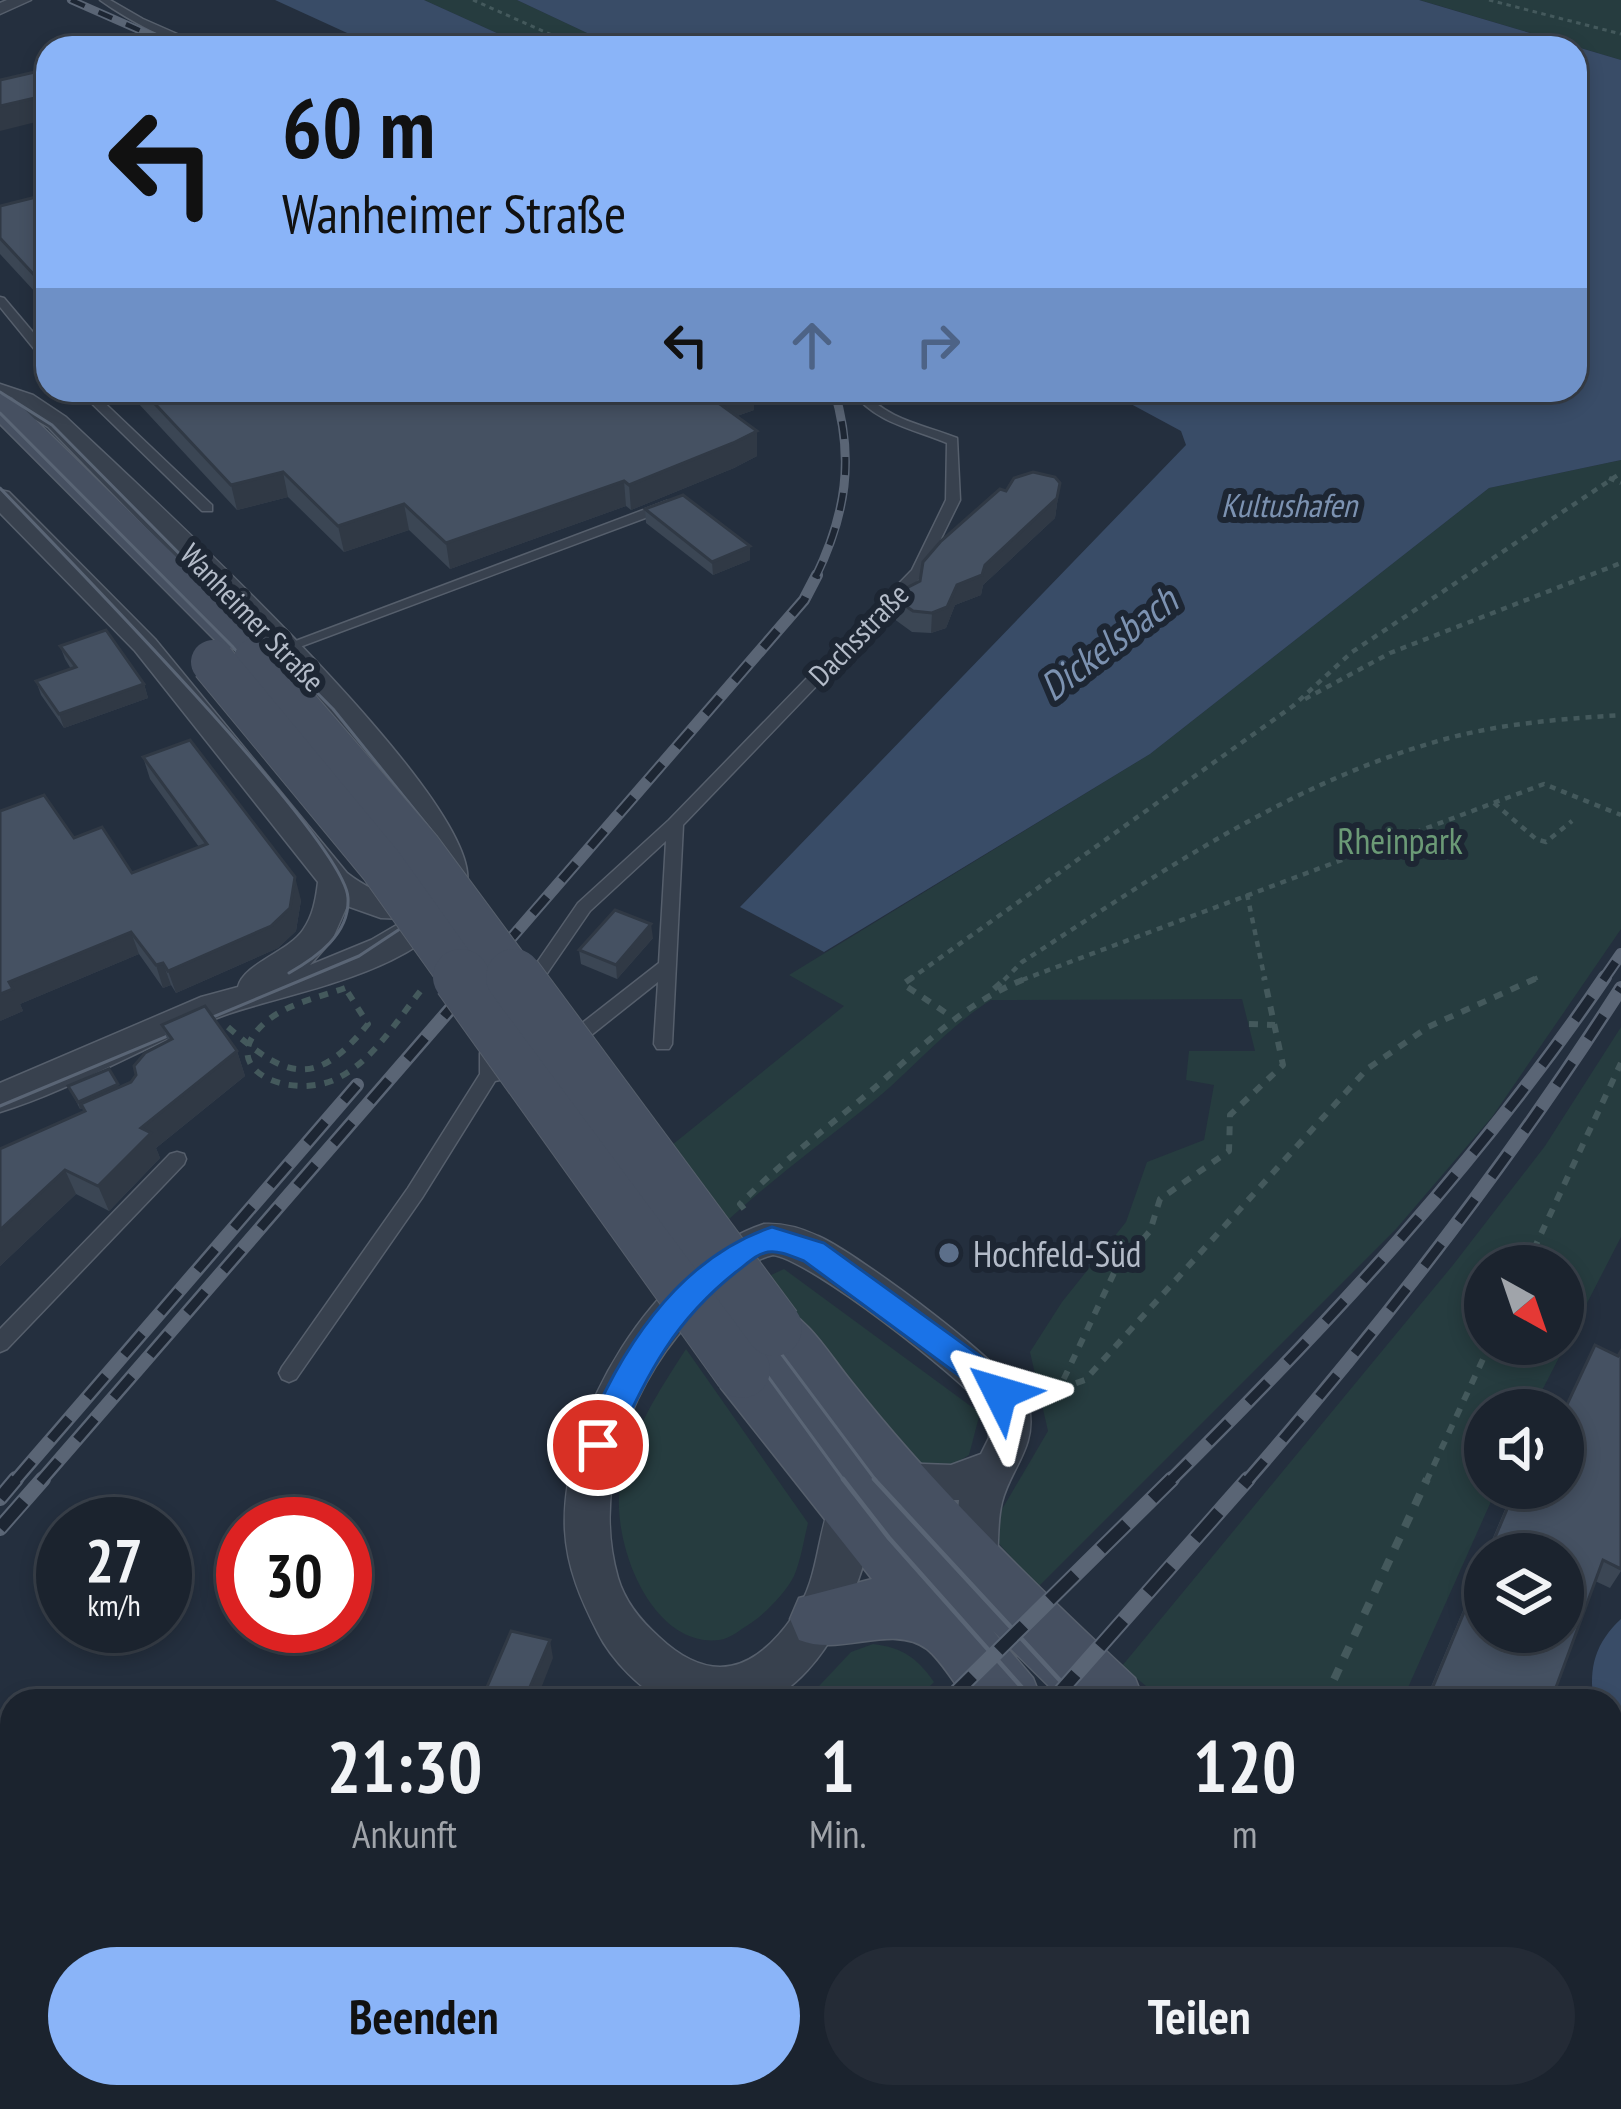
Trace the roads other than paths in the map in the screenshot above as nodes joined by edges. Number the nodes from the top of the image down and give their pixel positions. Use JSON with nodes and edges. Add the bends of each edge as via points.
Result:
{"nodes":[{"id":1,"x":22,"y":0,"type":"edge"},
{"id":2,"x":104,"y":0,"type":"edge"},
{"id":3,"x":0,"y":9,"type":"edge"},
{"id":4,"x":176,"y":36,"type":"edge"},
{"id":5,"x":0,"y":300,"type":"edge"},
{"id":6,"x":36,"y":344,"type":"edge"},
{"id":7,"x":0,"y":392,"type":"edge"},
{"id":8,"x":97,"y":402,"type":"edge"},
{"id":9,"x":865,"y":402,"type":"edge"},
{"id":10,"x":0,"y":404,"type":"edge"},
{"id":11,"x":0,"y":443,"type":"edge"},
{"id":12,"x":0,"y":498,"type":"edge"},
{"id":13,"x":678,"y":501,"type":"edge"},
{"id":14,"x":207,"y":508,"type":"dead end"},
{"id":15,"x":12,"y":524,"type":"edge"},
{"id":16,"x":245,"y":650,"type":"junction"},
{"id":17,"x":675,"y":824,"type":"junction"},
{"id":18,"x":335,"y":881,"type":"junction"},
{"id":19,"x":451,"y":886,"type":"junction"},
{"id":20,"x":667,"y":966,"type":"junction"},
{"id":21,"x":213,"y":1006,"type":"junction"},
{"id":22,"x":663,"y":1044,"type":"dead end"},
{"id":23,"x":489,"y":1075,"type":"junction"},
{"id":24,"x":0,"y":1099,"type":"edge"},
{"id":25,"x":177,"y":1159,"type":"dead end"},
{"id":26,"x":0,"y":1343,"type":"edge"},
{"id":27,"x":289,"y":1373,"type":"dead end"},
{"id":28,"x":992,"y":1469,"type":"junction"},
{"id":29,"x":874,"y":1495,"type":"junction"},
{"id":30,"x":958,"y":1595,"type":"junction"},
{"id":31,"x":822,"y":1619,"type":"junction"},
{"id":32,"x":697,"y":1689,"type":"edge"},
{"id":33,"x":709,"y":1689,"type":"edge"},
{"id":34,"x":1003,"y":1689,"type":"edge"},
{"id":35,"x":1094,"y":1689,"type":"edge"}],
"edges":[{"from":1,"to":3,"type":"street"},
{"from":2,"to":4,"type":"lane"},
{"from":5,"to":6,"type":"lane"},
{"from":7,"to":16,"type":"street","name":"Wanheimer Straße","via":[[57,422]]},
{"from":8,"to":14,"type":"lane"},
{"from":9,"to":17,"type":"lane","name":"Dachsstraße","via":[[952,441],[953,500],[918,572]]},
{"from":10,"to":16,"type":"street","name":"Wanheimer Straße"},
{"from":11,"to":16,"type":"street","name":"Wanheimer Straße"},
{"from":12,"to":15,"type":"street"},
{"from":13,"to":16,"type":"lane"},
{"from":15,"to":18,"type":"street","via":[[145,645]]},
{"from":16,"to":19,"type":"street","name":"Wanheimer Straße","via":[[428,811],[445,842]]},
{"from":16,"to":29,"type":"street","name":"Wanheimer Straße","bridge":true,"via":[[381,865]]},
{"from":17,"to":20,"type":"lane"},
{"from":17,"to":23,"type":"lane","via":[[584,908],[489,1053]]},
{"from":18,"to":19,"type":"street","via":[[365,905],[388,910],[419,905]]},
{"from":18,"to":21,"type":"street","via":[[331,917],[315,942]]},
{"from":19,"to":21,"type":"street","via":[[433,916],[391,945]]},
{"from":20,"to":22,"type":"lane"},
{"from":20,"to":23,"type":"lane","via":[[581,1036],[532,1064]]},
{"from":21,"to":24,"type":"street"},
{"from":23,"to":27,"type":"lane"},
{"from":25,"to":26,"type":"lane"},
{"from":28,"to":29,"type":"street"},
{"from":28,"to":30,"type":"street"},
{"from":28,"to":32,"type":"street","via":[[1010,1438],[1009,1405],[976,1370],[814,1252],[772,1239],[746,1248],[662,1325],[614,1404],[586,1491],[584,1530],[605,1602],[629,1642]]},
{"from":29,"to":30,"type":"street","name":"Wanheimer Straße"},
{"from":29,"to":31,"type":"street"},
{"from":30,"to":31,"type":"street"},
{"from":30,"to":34,"type":"street","name":"Wanheimer Straße"},
{"from":30,"to":35,"type":"street","name":"Wanheimer Straße"},
{"from":31,"to":33,"type":"street","via":[[748,1684]]}]}
